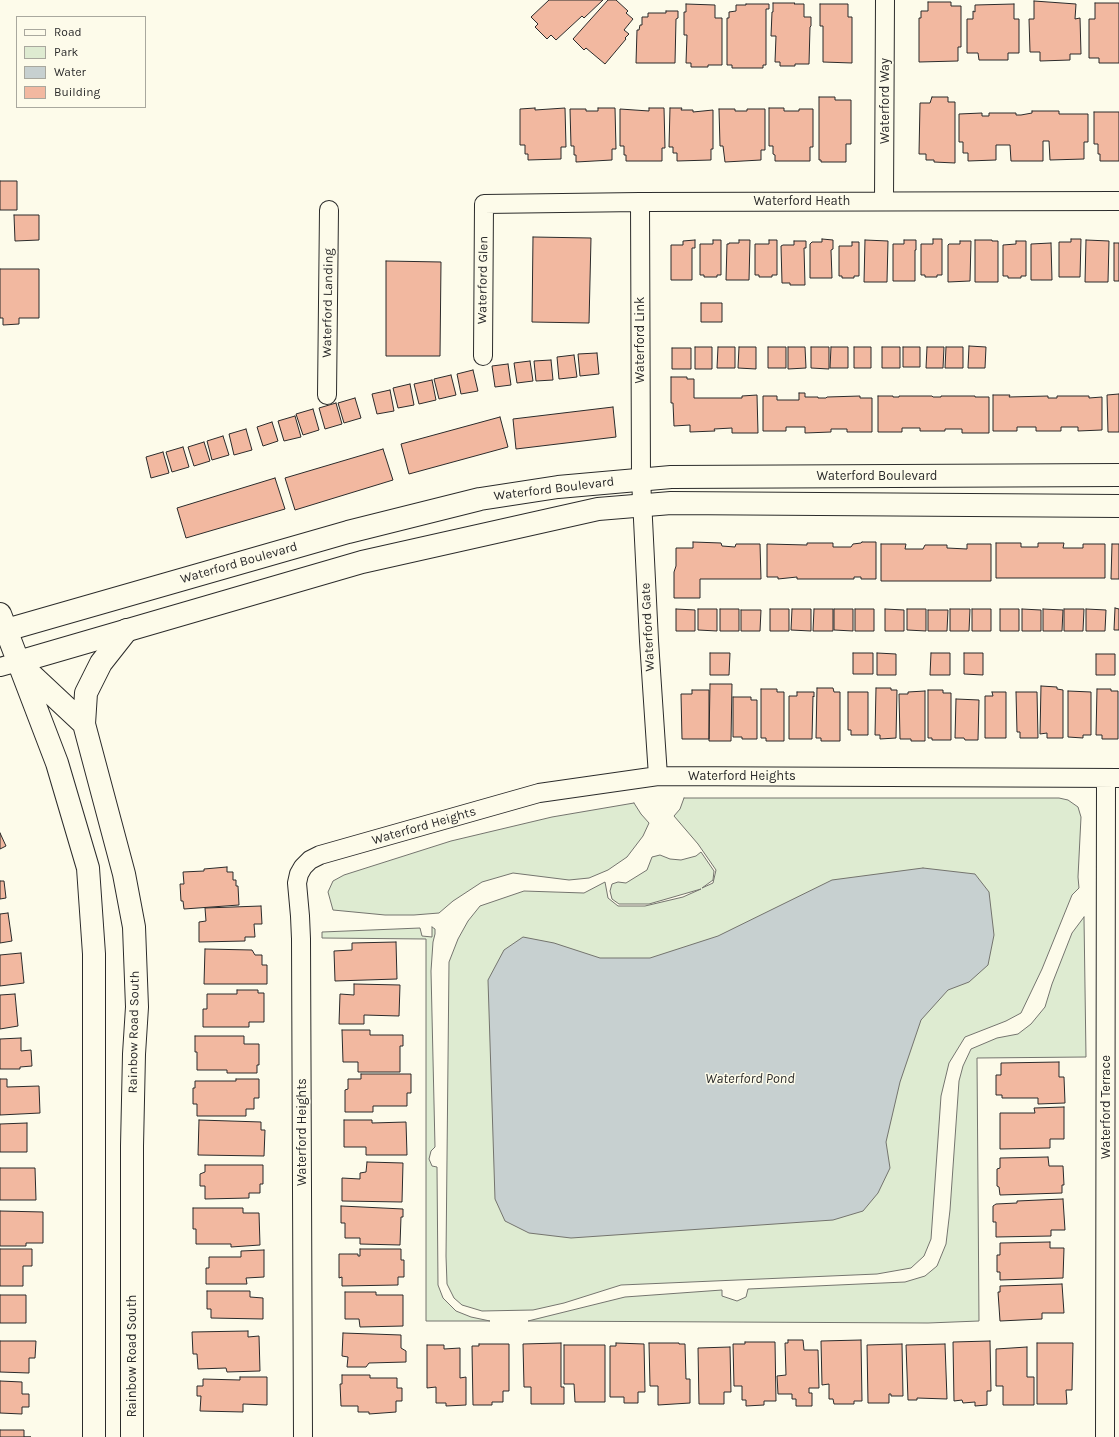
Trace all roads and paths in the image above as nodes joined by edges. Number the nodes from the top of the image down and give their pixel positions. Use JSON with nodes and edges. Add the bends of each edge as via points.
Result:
{"nodes":[{"id":1,"x":885,"y":0,"type":"edge"},
{"id":2,"x":1119,"y":200,"type":"edge"},
{"id":3,"x":884,"y":201,"type":"junction"},
{"id":4,"x":640,"y":202,"type":"junction"},
{"id":5,"x":484,"y":204,"type":"joint"},
{"id":6,"x":329,"y":210,"type":"dead end"},
{"id":7,"x":483,"y":356,"type":"dead end"},
{"id":8,"x":327,"y":395,"type":"dead end"},
{"id":9,"x":1119,"y":475,"type":"edge"},
{"id":10,"x":641,"y":479,"type":"junction"},
{"id":11,"x":642,"y":505,"type":"junction"},
{"id":12,"x":1119,"y":506,"type":"edge"},
{"id":13,"x":2,"y":625,"type":"edge"},
{"id":14,"x":127,"y":630,"type":"junction"},
{"id":15,"x":9,"y":664,"type":"edge"},
{"id":16,"x":84,"y":724,"type":"junction"},
{"id":17,"x":658,"y":776,"type":"junction"},
{"id":18,"x":1113,"y":778,"type":"edge"},
{"id":19,"x":94,"y":1437,"type":"edge"},
{"id":20,"x":132,"y":1437,"type":"edge"},
{"id":21,"x":303,"y":1437,"type":"edge"},
{"id":22,"x":1105,"y":1437,"type":"edge"}],
"edges":[{"from":1,"to":3,"type":"street","name":"Waterford Way"},
{"from":2,"to":3,"type":"street","name":"Waterford Heath"},
{"from":3,"to":4,"type":"street","name":"Waterford Heath"},
{"from":4,"to":5,"type":"street","name":"Waterford Heath"},
{"from":4,"to":10,"type":"street","name":"Waterford Link"},
{"from":5,"to":7,"type":"street","name":"Waterford Glen"},
{"from":6,"to":8,"type":"street","name":"Waterford Landing"},
{"from":9,"to":10,"type":"street","name":"Waterford Boulevard"},
{"from":10,"to":11,"type":"street","name":"Waterford Gate"},
{"from":10,"to":13,"type":"street","name":"Waterford Boulevard","via":[[558,487],[480,499]]},
{"from":11,"to":12,"type":"street","name":"Waterford Boulevard","via":[[671,503]]},
{"from":11,"to":14,"type":"street","name":"Waterford Boulevard","via":[[598,509],[362,562]]},
{"from":11,"to":17,"type":"street","name":"Waterford Gate"},
{"from":13,"to":15,"type":"street"},
{"from":14,"to":15,"type":"street","name":"Waterford Boulevard"},
{"from":14,"to":16,"type":"street","via":[[101,663],[86,693]]},
{"from":15,"to":16,"type":"street"},
{"from":15,"to":19,"type":"street","via":[[57,763],[88,868],[94,954]]},
{"from":16,"to":20,"type":"street","name":"Rainbow Road South","via":[[124,874],[134,927],[138,1007],[132,1146]]},
{"from":17,"to":18,"type":"street","name":"Waterford Heights"},
{"from":17,"to":21,"type":"street","name":"Waterford Heights","via":[[539,794],[320,856],[310,860],[299,874],[297,883],[301,939]]},
{"from":18,"to":22,"type":"street","name":"Waterford Terrace"}]}
